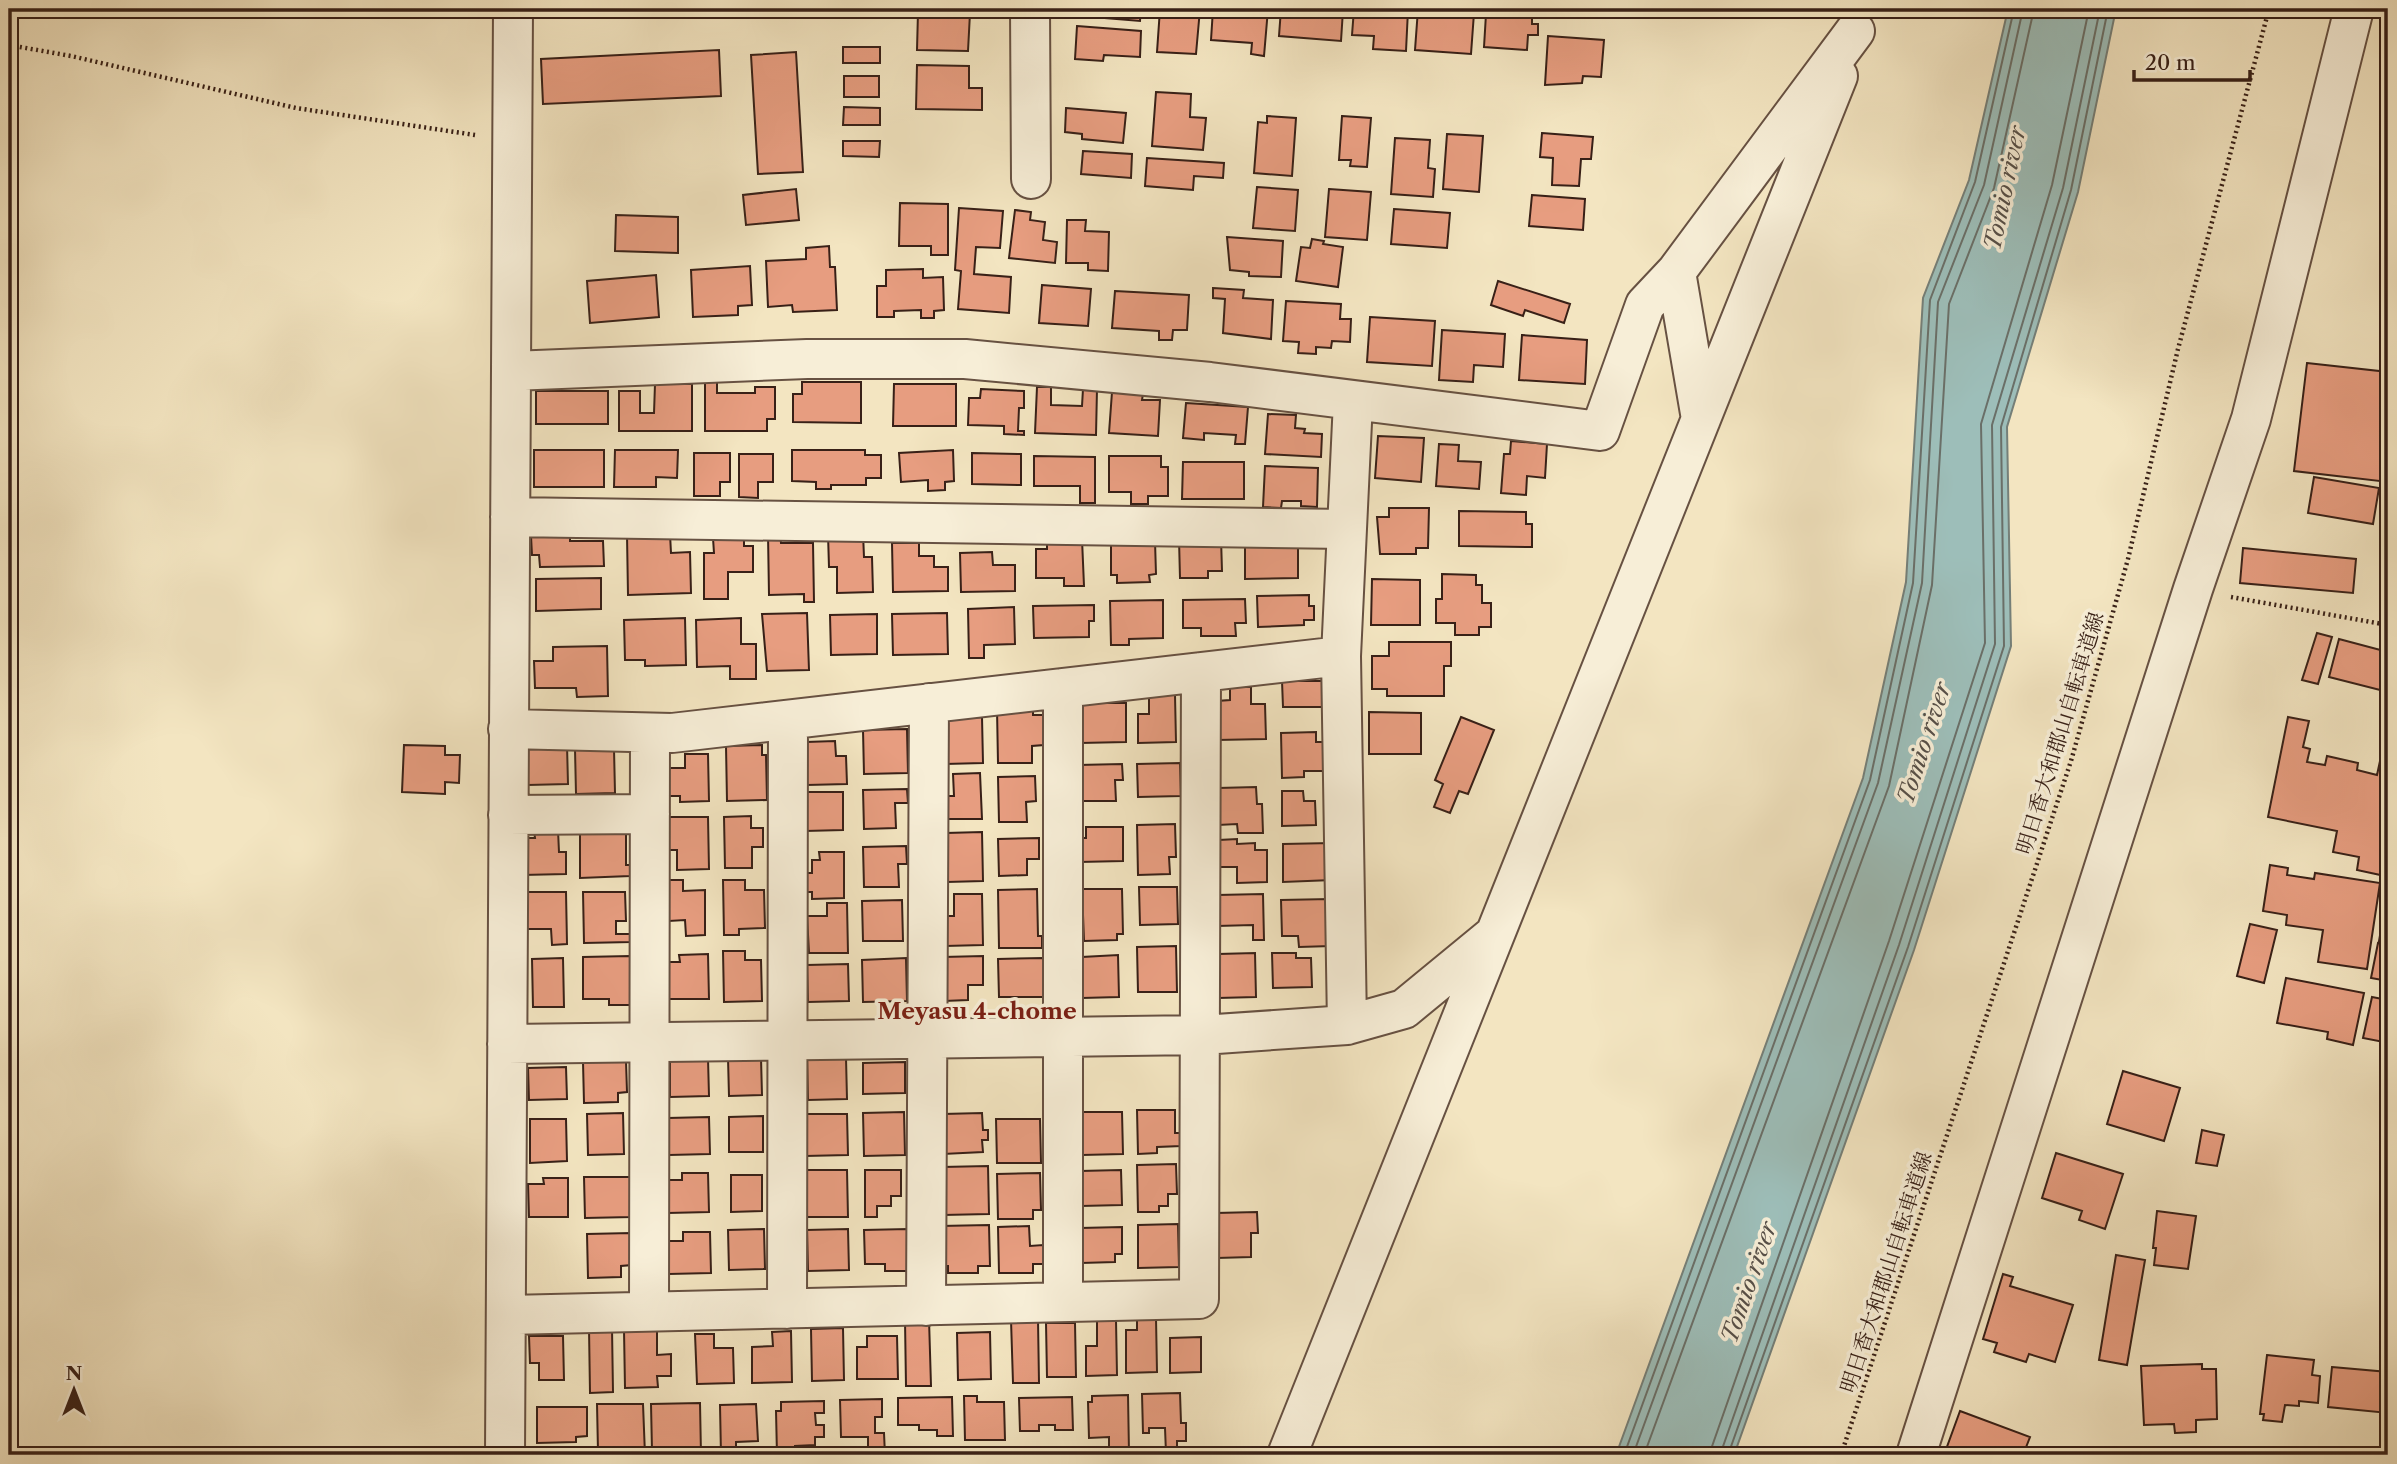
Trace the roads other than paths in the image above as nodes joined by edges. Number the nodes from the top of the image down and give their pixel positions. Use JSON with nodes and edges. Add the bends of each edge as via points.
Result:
{"nodes":[{"id":1,"x":513,"y":9,"type":"edge"},
{"id":2,"x":1030,"y":9,"type":"edge"},
{"id":3,"x":2354,"y":9,"type":"edge"},
{"id":4,"x":1860,"y":20,"type":"edge"},
{"id":5,"x":1031,"y":179,"type":"dead end"},
{"id":6,"x":1676,"y":272,"type":"junction"},
{"id":7,"x":512,"y":371,"type":"junction"},
{"id":8,"x":1353,"y":401,"type":"junction"},
{"id":9,"x":1701,"y":419,"type":"junction"},
{"id":10,"x":510,"y":517,"type":"junction"},
{"id":11,"x":1347,"y":529,"type":"junction"},
{"id":12,"x":1341,"y":656,"type":"junction"},
{"id":13,"x":1201,"y":672,"type":"junction"},
{"id":14,"x":1063,"y":688,"type":"junction"},
{"id":15,"x":929,"y":704,"type":"junction"},
{"id":16,"x":788,"y":720,"type":"junction"},
{"id":17,"x":508,"y":729,"type":"junction"},
{"id":18,"x":650,"y":733,"type":"junction"},
{"id":19,"x":650,"y":814,"type":"junction"},
{"id":20,"x":508,"y":815,"type":"junction"},
{"id":21,"x":1498,"y":931,"type":"junction"},
{"id":22,"x":1347,"y":1025,"type":"junction"},
{"id":23,"x":1202,"y":1035,"type":"junction"},
{"id":24,"x":1065,"y":1037,"type":"junction"},
{"id":25,"x":928,"y":1039,"type":"junction"},
{"id":26,"x":786,"y":1041,"type":"junction"},
{"id":27,"x":649,"y":1042,"type":"junction"},
{"id":28,"x":507,"y":1044,"type":"junction"},
{"id":29,"x":1063,"y":1303,"type":"junction"},
{"id":30,"x":926,"y":1306,"type":"junction"},
{"id":31,"x":787,"y":1309,"type":"junction"},
{"id":32,"x":649,"y":1311,"type":"junction"},
{"id":33,"x":506,"y":1315,"type":"junction"},
{"id":34,"x":505,"y":1455,"type":"edge"},
{"id":35,"x":1287,"y":1455,"type":"edge"},
{"id":36,"x":1916,"y":1455,"type":"edge"}],
"edges":[{"from":1,"to":7,"type":"street"},
{"from":2,"to":5,"type":"street"},
{"from":3,"to":36,"type":"street","via":[[2251,419]]},
{"from":4,"to":6,"type":"street"},
{"from":4,"to":9,"type":"street"},
{"from":6,"to":8,"type":"street","via":[[1645,305],[1600,431]]},
{"from":6,"to":9,"type":"street"},
{"from":7,"to":8,"type":"street","via":[[807,359],[965,359],[1210,382]]},
{"from":7,"to":10,"type":"street"},
{"from":8,"to":11,"type":"street"},
{"from":9,"to":21,"type":"street"},
{"from":10,"to":11,"type":"street"},
{"from":10,"to":17,"type":"street"},
{"from":11,"to":12,"type":"street"},
{"from":12,"to":13,"type":"street"},
{"from":12,"to":22,"type":"street"},
{"from":13,"to":14,"type":"street"},
{"from":13,"to":23,"type":"street"},
{"from":14,"to":15,"type":"street"},
{"from":14,"to":24,"type":"street"},
{"from":15,"to":16,"type":"street"},
{"from":15,"to":25,"type":"street"},
{"from":16,"to":18,"type":"street"},
{"from":16,"to":26,"type":"street"},
{"from":17,"to":18,"type":"street"},
{"from":17,"to":20,"type":"street"},
{"from":18,"to":19,"type":"street"},
{"from":19,"to":20,"type":"street"},
{"from":19,"to":27,"type":"street"},
{"from":20,"to":28,"type":"street"},
{"from":21,"to":22,"type":"street","via":[[1404,1009]]},
{"from":21,"to":35,"type":"street"},
{"from":22,"to":23,"type":"street"},
{"from":23,"to":24,"type":"street"},
{"from":23,"to":29,"type":"street","via":[[1199,1299]]},
{"from":24,"to":25,"type":"street"},
{"from":24,"to":29,"type":"street"},
{"from":25,"to":26,"type":"street"},
{"from":25,"to":30,"type":"street"},
{"from":26,"to":27,"type":"street"},
{"from":26,"to":31,"type":"street"},
{"from":27,"to":28,"type":"street"},
{"from":27,"to":32,"type":"street"},
{"from":28,"to":33,"type":"street"},
{"from":29,"to":30,"type":"street"},
{"from":30,"to":31,"type":"street"},
{"from":31,"to":32,"type":"street"},
{"from":32,"to":33,"type":"street"},
{"from":33,"to":34,"type":"street"}]}
